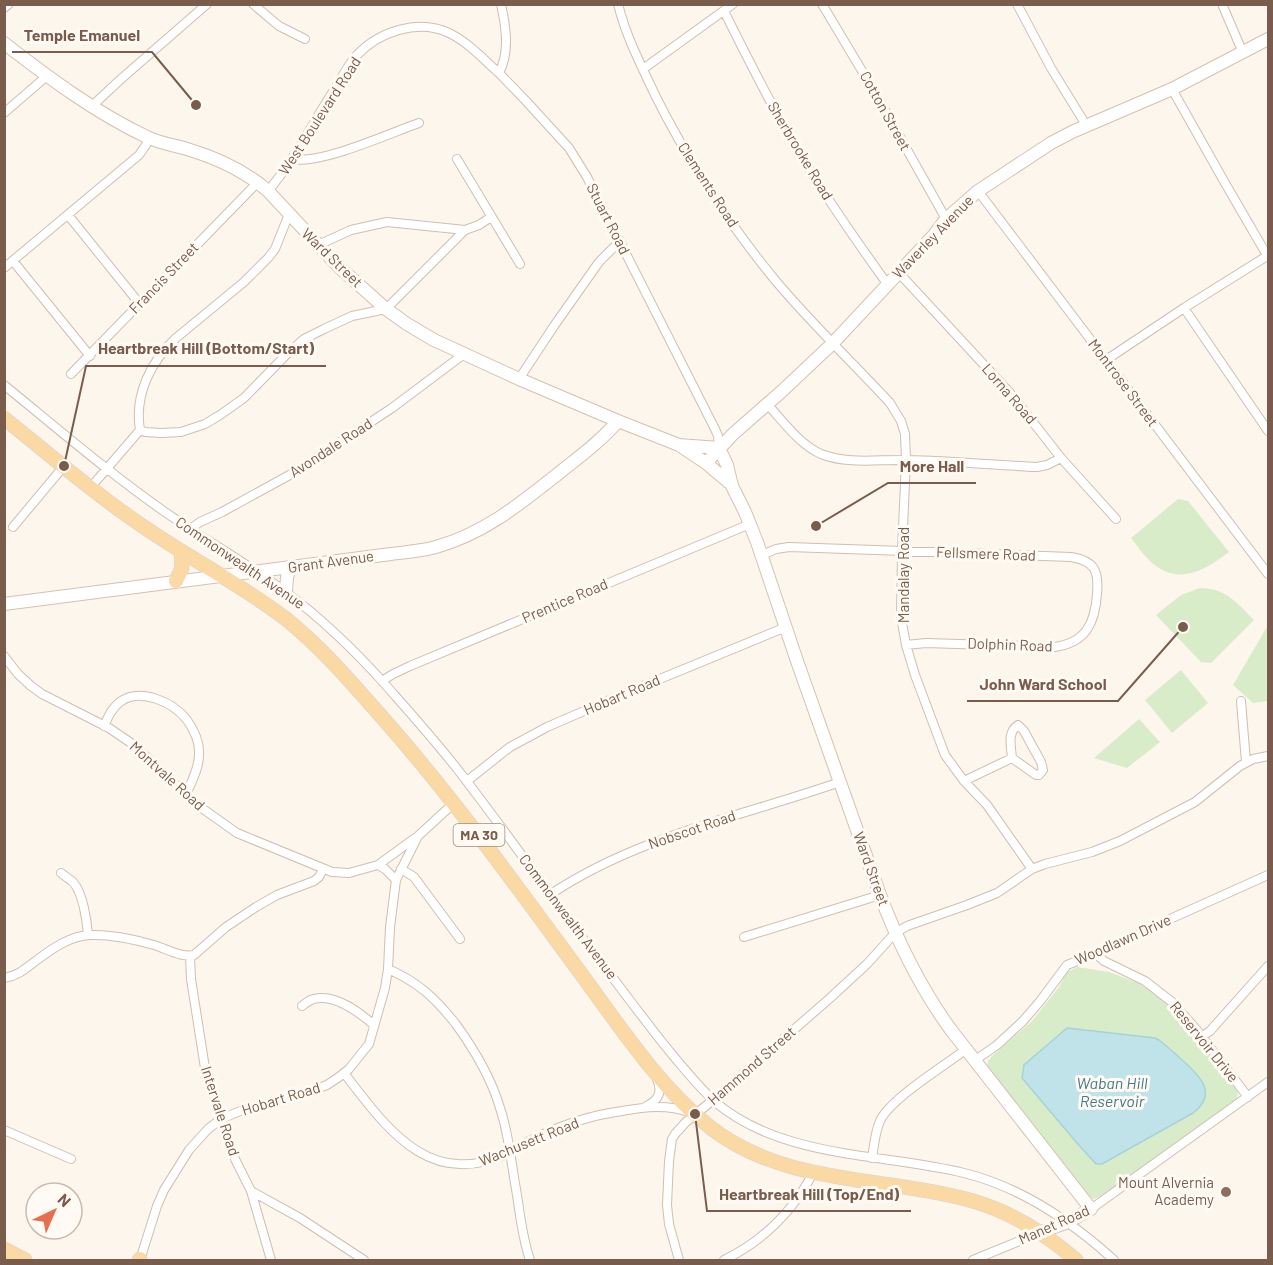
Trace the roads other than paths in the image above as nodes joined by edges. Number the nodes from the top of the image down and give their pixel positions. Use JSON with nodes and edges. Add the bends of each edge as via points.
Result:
{"nodes":[{"id":1,"x":9,"y":4,"type":"edge"},
{"id":2,"x":207,"y":4,"type":"edge"},
{"id":3,"x":253,"y":4,"type":"edge"},
{"id":4,"x":501,"y":4,"type":"edge"},
{"id":5,"x":618,"y":4,"type":"edge"},
{"id":6,"x":733,"y":4,"type":"edge"},
{"id":7,"x":822,"y":4,"type":"edge"},
{"id":8,"x":1017,"y":4,"type":"edge"},
{"id":9,"x":1222,"y":4,"type":"edge"},
{"id":10,"x":4,"y":8,"type":"edge"},
{"id":11,"x":723,"y":11,"type":"junction"},
{"id":12,"x":305,"y":39,"type":"dead end"},
{"id":13,"x":1269,"y":39,"type":"edge"},
{"id":14,"x":4,"y":43,"type":"edge"},
{"id":15,"x":1243,"y":53,"type":"junction"},
{"id":16,"x":643,"y":69,"type":"junction"},
{"id":17,"x":499,"y":73,"type":"junction"},
{"id":18,"x":48,"y":75,"type":"junction"},
{"id":19,"x":1172,"y":89,"type":"junction"},
{"id":20,"x":92,"y":106,"type":"junction"},
{"id":21,"x":4,"y":113,"type":"edge"},
{"id":22,"x":419,"y":123,"type":"dead end"},
{"id":23,"x":1086,"y":125,"type":"junction"},
{"id":24,"x":150,"y":139,"type":"junction"},
{"id":25,"x":293,"y":159,"type":"junction"},
{"id":26,"x":457,"y":159,"type":"dead end"},
{"id":27,"x":258,"y":182,"type":"junction"},
{"id":28,"x":268,"y":191,"type":"junction"},
{"id":29,"x":978,"y":191,"type":"junction"},
{"id":30,"x":289,"y":214,"type":"junction"},
{"id":31,"x":68,"y":215,"type":"junction"},
{"id":32,"x":491,"y":217,"type":"junction"},
{"id":33,"x":946,"y":219,"type":"junction"},
{"id":34,"x":465,"y":230,"type":"junction"},
{"id":35,"x":620,"y":241,"type":"junction"},
{"id":36,"x":318,"y":245,"type":"junction"},
{"id":37,"x":1268,"y":256,"type":"edge"},
{"id":38,"x":13,"y":261,"type":"junction"},
{"id":39,"x":520,"y":264,"type":"dead end"},
{"id":40,"x":4,"y":268,"type":"edge"},
{"id":41,"x":898,"y":273,"type":"junction"},
{"id":42,"x":888,"y":285,"type":"junction"},
{"id":43,"x":139,"y":303,"type":"junction"},
{"id":44,"x":1184,"y":308,"type":"junction"},
{"id":45,"x":386,"y":309,"type":"junction"},
{"id":46,"x":833,"y":343,"type":"junction"},
{"id":47,"x":464,"y":354,"type":"junction"},
{"id":48,"x":90,"y":356,"type":"junction"},
{"id":49,"x":1106,"y":360,"type":"junction"},
{"id":50,"x":71,"y":374,"type":"dead end"},
{"id":51,"x":519,"y":379,"type":"junction"},
{"id":52,"x":4,"y":385,"type":"edge"},
{"id":53,"x":767,"y":404,"type":"junction"},
{"id":54,"x":4,"y":418,"type":"edge"},
{"id":55,"x":618,"y":421,"type":"junction"},
{"id":56,"x":140,"y":430,"type":"junction"},
{"id":57,"x":1269,"y":431,"type":"edge"},
{"id":58,"x":679,"y":445,"type":"junction"},
{"id":59,"x":719,"y":448,"type":"junction"},
{"id":60,"x":1061,"y":458,"type":"junction"},
{"id":61,"x":906,"y":460,"type":"junction"},
{"id":62,"x":706,"y":463,"type":"junction"},
{"id":63,"x":64,"y":466,"type":"junction"},
{"id":64,"x":106,"y":468,"type":"junction"},
{"id":65,"x":732,"y":486,"type":"junction"},
{"id":66,"x":91,"y":487,"type":"junction"},
{"id":67,"x":1116,"y":519,"type":"dead end"},
{"id":68,"x":750,"y":524,"type":"junction"},
{"id":69,"x":13,"y":527,"type":"dead end"},
{"id":70,"x":190,"y":529,"type":"junction"},
{"id":71,"x":181,"y":551,"type":"junction"},
{"id":72,"x":902,"y":551,"type":"junction"},
{"id":73,"x":762,"y":555,"type":"junction"},
{"id":74,"x":291,"y":567,"type":"junction"},
{"id":75,"x":256,"y":572,"type":"junction"},
{"id":76,"x":1097,"y":574,"type":"joint"},
{"id":77,"x":1269,"y":574,"type":"edge"},
{"id":78,"x":221,"y":576,"type":"junction"},
{"id":79,"x":176,"y":581,"type":"junction"},
{"id":80,"x":286,"y":592,"type":"junction"},
{"id":81,"x":4,"y":604,"type":"edge"},
{"id":82,"x":786,"y":627,"type":"junction"},
{"id":83,"x":906,"y":645,"type":"junction"},
{"id":84,"x":4,"y":656,"type":"edge"},
{"id":85,"x":382,"y":681,"type":"junction"},
{"id":86,"x":1240,"y":701,"type":"dead end"},
{"id":87,"x":104,"y":726,"type":"junction"},
{"id":88,"x":1269,"y":756,"type":"edge"},
{"id":89,"x":1012,"y":758,"type":"junction"},
{"id":90,"x":1246,"y":762,"type":"junction"},
{"id":91,"x":964,"y":781,"type":"junction"},
{"id":92,"x":467,"y":782,"type":"junction"},
{"id":93,"x":840,"y":782,"type":"junction"},
{"id":94,"x":186,"y":795,"type":"junction"},
{"id":95,"x":454,"y":803,"type":"junction"},
{"id":96,"x":418,"y":836,"type":"junction"},
{"id":97,"x":378,"y":866,"type":"junction"},
{"id":98,"x":324,"y":869,"type":"junction"},
{"id":99,"x":401,"y":869,"type":"junction"},
{"id":100,"x":1032,"y":869,"type":"junction"},
{"id":101,"x":61,"y":873,"type":"dead end"},
{"id":102,"x":1269,"y":875,"type":"edge"},
{"id":103,"x":396,"y":880,"type":"junction"},
{"id":104,"x":551,"y":894,"type":"junction"},
{"id":105,"x":880,"y":895,"type":"junction"},
{"id":106,"x":895,"y":933,"type":"junction"},
{"id":107,"x":88,"y":935,"type":"junction"},
{"id":108,"x":744,"y":937,"type":"dead end"},
{"id":109,"x":460,"y":939,"type":"dead end"},
{"id":110,"x":1096,"y":954,"type":"junction"},
{"id":111,"x":190,"y":956,"type":"junction"},
{"id":112,"x":1269,"y":966,"type":"edge"},
{"id":113,"x":388,"y":969,"type":"junction"},
{"id":114,"x":4,"y":978,"type":"edge"},
{"id":115,"x":302,"y":1006,"type":"dead end"},
{"id":116,"x":374,"y":1025,"type":"junction"},
{"id":117,"x":1201,"y":1036,"type":"junction"},
{"id":118,"x":965,"y":1050,"type":"junction"},
{"id":119,"x":644,"y":1059,"type":"junction"},
{"id":120,"x":974,"y":1061,"type":"junction"},
{"id":121,"x":344,"y":1073,"type":"junction"},
{"id":122,"x":1269,"y":1082,"type":"edge"},
{"id":123,"x":1248,"y":1097,"type":"junction"},
{"id":124,"x":713,"y":1100,"type":"junction"},
{"id":125,"x":641,"y":1108,"type":"junction"},
{"id":126,"x":695,"y":1114,"type":"junction"},
{"id":127,"x":221,"y":1119,"type":"junction"},
{"id":128,"x":4,"y":1130,"type":"edge"},
{"id":129,"x":510,"y":1152,"type":"junction"},
{"id":130,"x":872,"y":1158,"type":"junction"},
{"id":131,"x":71,"y":1159,"type":"dead end"},
{"id":132,"x":813,"y":1173,"type":"junction"},
{"id":133,"x":251,"y":1191,"type":"junction"},
{"id":134,"x":1092,"y":1209,"type":"junction"},
{"id":135,"x":1068,"y":1222,"type":"junction"},
{"id":136,"x":1039,"y":1233,"type":"junction"},
{"id":137,"x":4,"y":1249,"type":"edge"},
{"id":138,"x":25,"y":1260,"type":"edge"},
{"id":139,"x":140,"y":1260,"type":"edge"},
{"id":140,"x":271,"y":1260,"type":"edge"},
{"id":141,"x":364,"y":1260,"type":"edge"},
{"id":142,"x":530,"y":1260,"type":"edge"},
{"id":143,"x":679,"y":1260,"type":"edge"},
{"id":144,"x":724,"y":1260,"type":"edge"},
{"id":145,"x":973,"y":1260,"type":"edge"},
{"id":146,"x":1076,"y":1260,"type":"edge"},
{"id":147,"x":1113,"y":1260,"type":"edge"}],
"edges":[{"from":1,"to":10,"type":"street"},
{"from":2,"to":20,"type":"street"},
{"from":3,"to":12,"type":"street","via":[[279,26]]},
{"from":4,"to":17,"type":"street","via":[[506,44],[505,62]]},
{"from":5,"to":16,"type":"street","name":"Clements Road"},
{"from":6,"to":11,"type":"street"},
{"from":7,"to":33,"type":"street","name":"Cotton Street"},
{"from":8,"to":23,"type":"street"},
{"from":9,"to":15,"type":"street"},
{"from":11,"to":16,"type":"street"},
{"from":11,"to":42,"type":"street","name":"Sherbrooke Road","via":[[800,154]]},
{"from":13,"to":15,"type":"street","name":"Waverley Avenue"},
{"from":14,"to":18,"type":"street","name":"Ward Street"},
{"from":15,"to":19,"type":"street","name":"Waverley Avenue"},
{"from":16,"to":46,"type":"street","name":"Clements Road","via":[[665,115],[731,222],[774,278]]},
{"from":17,"to":25,"type":"street","name":"West Boulevard Road","via":[[448,32],[406,28],[386,34],[356,56]]},
{"from":17,"to":35,"type":"street","name":"Stuart Road","via":[[569,148]]},
{"from":18,"to":20,"type":"street","name":"Ward Street"},
{"from":18,"to":21,"type":"street"},
{"from":19,"to":23,"type":"street","name":"Waverley Avenue"},
{"from":19,"to":37,"type":"street"},
{"from":20,"to":24,"type":"street","name":"Ward Street"},
{"from":22,"to":25,"type":"street","via":[[360,146],[303,161]]},
{"from":23,"to":29,"type":"street","name":"Waverley Avenue"},
{"from":24,"to":27,"type":"street","name":"Ward Street","via":[[216,159]]},
{"from":24,"to":31,"type":"street","via":[[139,154]]},
{"from":25,"to":28,"type":"street","name":"West Boulevard Road"},
{"from":26,"to":32,"type":"street"},
{"from":27,"to":28,"type":"street","name":"Ward Street"},
{"from":27,"to":43,"type":"street","name":"Francis Street"},
{"from":28,"to":30,"type":"street","name":"Ward Street"},
{"from":29,"to":33,"type":"street","name":"Waverley Avenue"},
{"from":29,"to":49,"type":"street","name":"Montrose Street"},
{"from":30,"to":36,"type":"street","name":"Ward Street"},
{"from":30,"to":56,"type":"street","via":[[268,258],[168,345],[155,361],[141,397]]},
{"from":31,"to":38,"type":"street"},
{"from":31,"to":43,"type":"street"},
{"from":32,"to":34,"type":"street"},
{"from":32,"to":39,"type":"street"},
{"from":33,"to":41,"type":"street","name":"Waverley Avenue"},
{"from":34,"to":36,"type":"street","via":[[387,222],[351,230]]},
{"from":34,"to":45,"type":"street"},
{"from":35,"to":51,"type":"street","via":[[599,262]]},
{"from":35,"to":59,"type":"street","name":"Stuart Road","via":[[715,429]]},
{"from":36,"to":45,"type":"street","name":"Ward Street"},
{"from":37,"to":44,"type":"street"},
{"from":38,"to":40,"type":"street"},
{"from":38,"to":48,"type":"street"},
{"from":41,"to":42,"type":"street","name":"Waverley Avenue"},
{"from":41,"to":60,"type":"street","name":"Lorna Road","via":[[1011,394]]},
{"from":42,"to":46,"type":"street","name":"Waverley Avenue"},
{"from":43,"to":48,"type":"street","name":"Francis Street"},
{"from":44,"to":49,"type":"street"},
{"from":44,"to":57,"type":"street"},
{"from":45,"to":47,"type":"street","name":"Ward Street"},
{"from":45,"to":56,"type":"street","via":[[352,316],[304,339],[236,405],[213,420],[181,432],[160,434]]},
{"from":46,"to":53,"type":"street","name":"Waverley Avenue"},
{"from":46,"to":61,"type":"street","name":"Mandalay Road","via":[[890,403],[905,434]]},
{"from":47,"to":51,"type":"street","name":"Ward Street"},
{"from":47,"to":70,"type":"street","name":"Avondale Road","via":[[392,408],[295,472]]},
{"from":48,"to":50,"type":"street","name":"Francis Street"},
{"from":49,"to":77,"type":"street","name":"Montrose Street"},
{"from":51,"to":55,"type":"street","name":"Ward Street"},
{"from":52,"to":64,"type":"street","name":"Commonwealth Avenue"},
{"from":53,"to":59,"type":"street","name":"Waverley Avenue"},
{"from":53,"to":61,"type":"street","via":[[802,440],[822,454],[860,460]]},
{"from":54,"to":63,"type":"main road","name":"Commonwealth Avenue","number":"MA 30"},
{"from":55,"to":58,"type":"street","name":"Ward Street"},
{"from":55,"to":74,"type":"street","name":"Grant Avenue","via":[[522,502],[477,532],[433,548]]},
{"from":56,"to":64,"type":"street"},
{"from":58,"to":59,"type":"street","name":"Ward Street"},
{"from":58,"to":62,"type":"street","name":"Ward Street"},
{"from":59,"to":62,"type":"street","name":"Waverley Avenue"},
{"from":59,"to":65,"type":"street","name":"Ward Street"},
{"from":60,"to":61,"type":"street","via":[[1037,467]]},
{"from":60,"to":67,"type":"street","name":"Lorna Road"},
{"from":61,"to":72,"type":"street","name":"Mandalay Road"},
{"from":62,"to":65,"type":"street","name":"Ward Street"},
{"from":63,"to":66,"type":"main road","name":"Commonwealth Avenue","number":"MA 30"},
{"from":63,"to":69,"type":"street"},
{"from":64,"to":66,"type":"street"},
{"from":64,"to":70,"type":"street","name":"Commonwealth Avenue"},
{"from":65,"to":68,"type":"street","name":"Ward Street"},
{"from":66,"to":71,"type":"main road","name":"Commonwealth Avenue","number":"MA 30"},
{"from":68,"to":73,"type":"street","name":"Ward Street"},
{"from":68,"to":85,"type":"street","name":"Prentice Road"},
{"from":70,"to":75,"type":"street","name":"Commonwealth Avenue"},
{"from":71,"to":78,"type":"main road","name":"Commonwealth Avenue","number":"MA 30"},
{"from":71,"to":79,"type":"main road","via":[[182,566]]},
{"from":72,"to":73,"type":"street","name":"Fellsmere Road","via":[[789,547]]},
{"from":72,"to":76,"type":"street","name":"Fellsmere Road","via":[[1071,557],[1089,562]]},
{"from":72,"to":83,"type":"street","name":"Mandalay Road","via":[[901,617]]},
{"from":73,"to":82,"type":"street","name":"Ward Street"},
{"from":74,"to":75,"type":"street","name":"Grant Avenue"},
{"from":74,"to":80,"type":"street"},
{"from":75,"to":78,"type":"street","name":"Grant Avenue"},
{"from":75,"to":80,"type":"street","name":"Commonwealth Avenue"},
{"from":76,"to":83,"type":"street","name":"Dolphin Road","via":[[1093,619],[1083,634],[1068,644]]},
{"from":78,"to":79,"type":"street","name":"Grant Avenue"},
{"from":78,"to":95,"type":"main road","name":"Commonwealth Avenue","number":"MA 30","via":[[275,611],[312,642],[380,714]]},
{"from":79,"to":81,"type":"street","name":"Grant Avenue"},
{"from":80,"to":85,"type":"street","name":"Commonwealth Avenue","via":[[332,630]]},
{"from":82,"to":92,"type":"street","name":"Hobart Road","via":[[547,727],[510,747]]},
{"from":82,"to":93,"type":"street","name":"Ward Street"},
{"from":83,"to":91,"type":"street","name":"Mandalay Road","via":[[942,748]]},
{"from":84,"to":87,"type":"street","name":"Montvale Road","via":[[35,689]]},
{"from":85,"to":92,"type":"street","name":"Commonwealth Avenue"},
{"from":86,"to":90,"type":"street"},
{"from":87,"to":94,"type":"street","name":"Montvale Road","via":[[147,756]]},
{"from":87,"to":94,"type":"street","via":[[116,706],[134,697],[150,697],[177,711],[189,723],[199,747],[198,764]]},
{"from":88,"to":90,"type":"street"},
{"from":89,"to":89,"type":"street","via":[[1036,775],[1043,770],[1018,725],[1011,733]]},
{"from":89,"to":91,"type":"street"},
{"from":90,"to":100,"type":"street","via":[[1195,802],[1120,841]]},
{"from":91,"to":100,"type":"street","name":"Mandalay Road","via":[[987,805]]},
{"from":92,"to":104,"type":"street","name":"Commonwealth Avenue"},
{"from":93,"to":104,"type":"street","name":"Nobscot Road","via":[[663,839],[582,875]]},
{"from":93,"to":105,"type":"street","name":"Ward Street"},
{"from":94,"to":98,"type":"street","name":"Montvale Road","via":[[237,832]]},
{"from":95,"to":96,"type":"street","name":"Hobart Road"},
{"from":95,"to":119,"type":"main road","name":"Commonwealth Avenue","number":"MA 30"},
{"from":96,"to":97,"type":"street","name":"Montvale Road"},
{"from":96,"to":99,"type":"street","name":"Hobart Road"},
{"from":97,"to":98,"type":"street","name":"Montvale Road","via":[[344,873]]},
{"from":97,"to":103,"type":"street"},
{"from":98,"to":111,"type":"street","via":[[316,879],[256,907]]},
{"from":99,"to":103,"type":"street","name":"Hobart Road"},
{"from":99,"to":109,"type":"street","via":[[414,877]]},
{"from":100,"to":106,"type":"street","via":[[997,893]]},
{"from":101,"to":107,"type":"street","via":[[78,891]]},
{"from":102,"to":110,"type":"street","name":"Woodlawn Drive"},
{"from":103,"to":113,"type":"street","name":"Hobart Road"},
{"from":104,"to":124,"type":"street","name":"Commonwealth Avenue","via":[[650,1026]]},
{"from":105,"to":106,"type":"street","name":"Ward Street"},
{"from":105,"to":108,"type":"street"},
{"from":106,"to":118,"type":"street","name":"Ward Street","via":[[937,1011]]},
{"from":106,"to":124,"type":"street","name":"Hammond Street","via":[[829,999]]},
{"from":107,"to":111,"type":"street","via":[[118,936]]},
{"from":107,"to":114,"type":"street","via":[[66,941],[19,973]]},
{"from":110,"to":117,"type":"street","name":"Reservoir Drive","via":[[1163,994]]},
{"from":110,"to":120,"type":"street","name":"Woodlawn Drive","via":[[1065,966],[1023,1022]]},
{"from":111,"to":127,"type":"street","name":"Intervale Road","via":[[202,1054]]},
{"from":112,"to":117,"type":"street"},
{"from":113,"to":116,"type":"street","name":"Hobart Road"},
{"from":113,"to":129,"type":"street","via":[[420,987],[466,1039],[495,1093]]},
{"from":115,"to":116,"type":"street","via":[[316,998],[331,1000]]},
{"from":116,"to":121,"type":"street","name":"Hobart Road","via":[[369,1044]]},
{"from":117,"to":123,"type":"street","name":"Reservoir Drive"},
{"from":118,"to":120,"type":"street","name":"Ward Street"},
{"from":118,"to":130,"type":"street","via":[[887,1111],[880,1120]]},
{"from":119,"to":125,"type":"street","via":[[660,1089],[655,1101]]},
{"from":119,"to":126,"type":"main road","name":"Commonwealth Avenue","number":"MA 30"},
{"from":120,"to":134,"type":"street","name":"Ward Street"},
{"from":121,"to":127,"type":"street","name":"Hobart Road","via":[[318,1089]]},
{"from":121,"to":129,"type":"street","name":"Wachusett Road","via":[[391,1131],[426,1156],[470,1165]]},
{"from":122,"to":123,"type":"street","name":"Manet Road"},
{"from":123,"to":134,"type":"street","name":"Manet Road"},
{"from":124,"to":126,"type":"street","name":"Hammond Street"},
{"from":124,"to":130,"type":"street","name":"Commonwealth Avenue","via":[[770,1135]]},
{"from":125,"to":126,"type":"street","name":"Wachusett Road","via":[[673,1107]]},
{"from":125,"to":129,"type":"street","name":"Wachusett Road","via":[[566,1125]]},
{"from":126,"to":132,"type":"main road","name":"Commonwealth Avenue","number":"MA 30","via":[[714,1131],[749,1151]]},
{"from":126,"to":143,"type":"street","name":"Hammond Street","via":[[672,1139],[669,1161],[667,1205]]},
{"from":127,"to":133,"type":"street","name":"Intervale Road"},
{"from":127,"to":139,"type":"street","name":"Hobart Road","via":[[194,1144],[171,1178],[157,1206]]},
{"from":128,"to":131,"type":"street"},
{"from":129,"to":142,"type":"street"},
{"from":130,"to":135,"type":"street","name":"Commonwealth Avenue","via":[[979,1177],[1019,1193]]},
{"from":132,"to":136,"type":"main road","name":"Commonwealth Avenue","number":"MA 30","via":[[975,1201]]},
{"from":132,"to":144,"type":"street","via":[[779,1221],[753,1244]]},
{"from":133,"to":140,"type":"street","name":"Intervale Road"},
{"from":133,"to":141,"type":"street"},
{"from":134,"to":135,"type":"street","name":"Manet Road"},
{"from":135,"to":136,"type":"street","name":"Manet Road"},
{"from":135,"to":147,"type":"street","name":"Commonwealth Avenue"},
{"from":136,"to":145,"type":"street","name":"Manet Road"},
{"from":136,"to":146,"type":"main road","name":"Commonwealth Avenue","number":"MA 30"},
{"from":137,"to":138,"type":"main road"}]}
